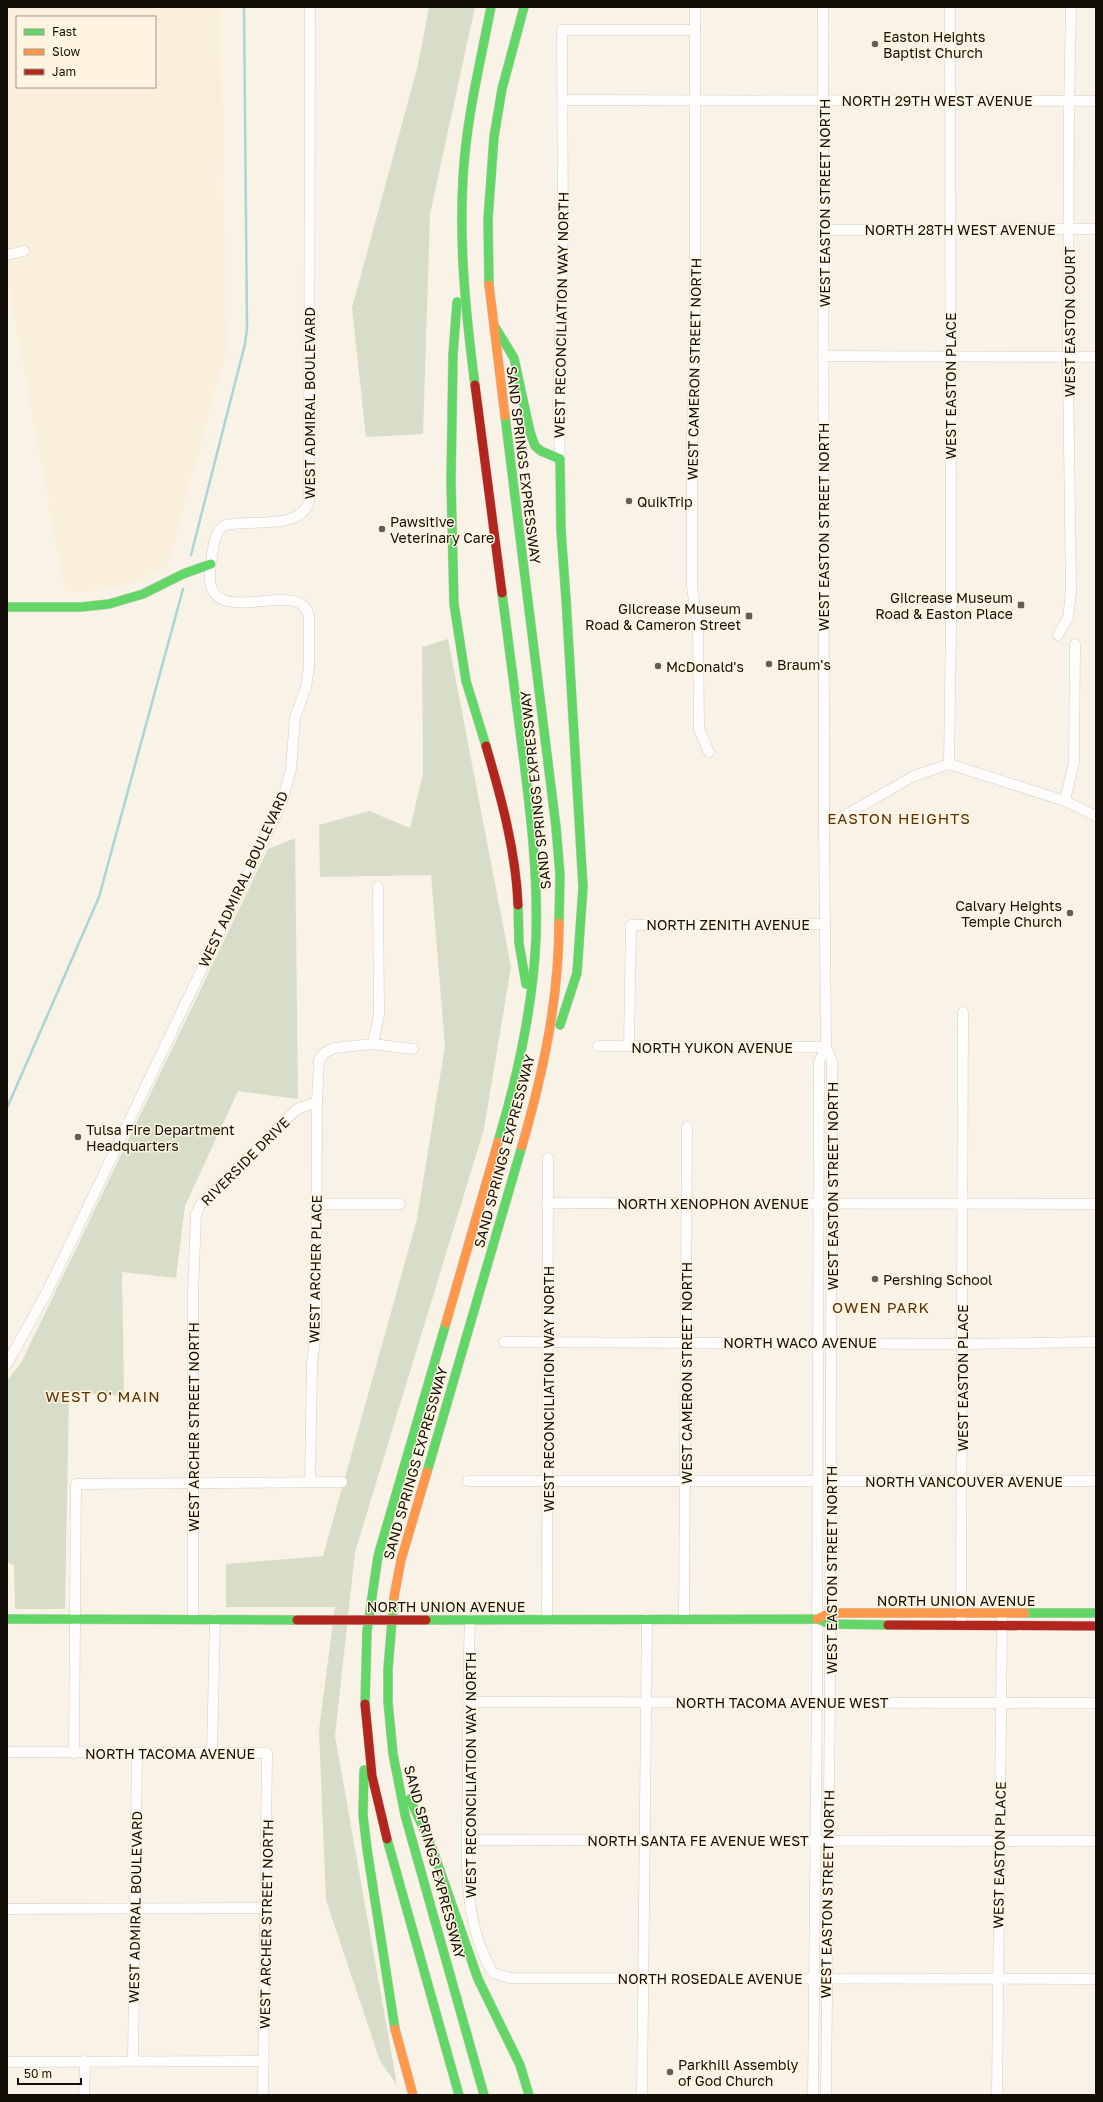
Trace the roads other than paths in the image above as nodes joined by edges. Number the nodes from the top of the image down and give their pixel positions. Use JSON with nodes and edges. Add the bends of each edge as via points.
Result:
{"nodes":[{"id":1,"x":310,"y":7,"type":"edge"},
{"id":2,"x":492,"y":7,"type":"edge"},
{"id":3,"x":524,"y":7,"type":"edge"},
{"id":4,"x":695,"y":7,"type":"edge"},
{"id":5,"x":823,"y":7,"type":"edge"},
{"id":6,"x":950,"y":7,"type":"edge"},
{"id":7,"x":1071,"y":7,"type":"edge"},
{"id":8,"x":695,"y":30,"type":"junction"},
{"id":9,"x":824,"y":99,"type":"junction"},
{"id":10,"x":563,"y":100,"type":"junction"},
{"id":11,"x":696,"y":100,"type":"junction"},
{"id":12,"x":950,"y":101,"type":"junction"},
{"id":13,"x":1069,"y":101,"type":"junction"},
{"id":14,"x":1096,"y":101,"type":"edge"},
{"id":15,"x":951,"y":229,"type":"junction"},
{"id":16,"x":1096,"y":229,"type":"edge"},
{"id":17,"x":824,"y":230,"type":"junction"},
{"id":18,"x":1069,"y":230,"type":"junction"},
{"id":19,"x":462,"y":246,"type":"junction"},
{"id":20,"x":24,"y":251,"type":"dead end"},
{"id":21,"x":7,"y":255,"type":"edge"},
{"id":22,"x":492,"y":320,"type":"junction"},
{"id":23,"x":824,"y":356,"type":"junction"},
{"id":24,"x":1096,"y":356,"type":"edge"},
{"id":25,"x":1069,"y":357,"type":"junction"},
{"id":26,"x":950,"y":358,"type":"junction"},
{"id":27,"x":560,"y":458,"type":"junction"},
{"id":28,"x":211,"y":564,"type":"junction"},
{"id":29,"x":7,"y":607,"type":"edge"},
{"id":30,"x":1058,"y":635,"type":"dead end"},
{"id":31,"x":1075,"y":644,"type":"dead end"},
{"id":32,"x":709,"y":752,"type":"dead end"},
{"id":33,"x":949,"y":764,"type":"junction"},
{"id":34,"x":1065,"y":801,"type":"junction"},
{"id":35,"x":1096,"y":816,"type":"edge"},
{"id":36,"x":824,"y":820,"type":"junction"},
{"id":37,"x":378,"y":887,"type":"dead end"},
{"id":38,"x":825,"y":924,"type":"junction"},
{"id":39,"x":530,"y":1008,"type":"junction"},
{"id":40,"x":963,"y":1012,"type":"dead end"},
{"id":41,"x":373,"y":1044,"type":"junction"},
{"id":42,"x":598,"y":1046,"type":"dead end"},
{"id":43,"x":629,"y":1046,"type":"junction"},
{"id":44,"x":826,"y":1047,"type":"junction"},
{"id":45,"x":413,"y":1050,"type":"dead end"},
{"id":46,"x":537,"y":1095,"type":"junction"},
{"id":47,"x":317,"y":1102,"type":"junction"},
{"id":48,"x":687,"y":1127,"type":"dead end"},
{"id":49,"x":548,"y":1158,"type":"dead end"},
{"id":50,"x":547,"y":1203,"type":"junction"},
{"id":51,"x":819,"y":1203,"type":"junction"},
{"id":52,"x":832,"y":1203,"type":"junction"},
{"id":53,"x":963,"y":1203,"type":"junction"},
{"id":54,"x":316,"y":1204,"type":"junction"},
{"id":55,"x":400,"y":1204,"type":"dead end"},
{"id":56,"x":687,"y":1204,"type":"junction"},
{"id":57,"x":1096,"y":1204,"type":"edge"},
{"id":58,"x":194,"y":1235,"type":"joint"},
{"id":59,"x":504,"y":1342,"type":"dead end"},
{"id":60,"x":548,"y":1342,"type":"junction"},
{"id":61,"x":685,"y":1342,"type":"junction"},
{"id":62,"x":819,"y":1342,"type":"junction"},
{"id":63,"x":831,"y":1342,"type":"junction"},
{"id":64,"x":1096,"y":1342,"type":"edge"},
{"id":65,"x":962,"y":1344,"type":"junction"},
{"id":66,"x":7,"y":1364,"type":"edge"},
{"id":67,"x":818,"y":1467,"type":"junction"},
{"id":68,"x":831,"y":1467,"type":"junction"},
{"id":69,"x":686,"y":1480,"type":"junction"},
{"id":70,"x":468,"y":1481,"type":"dead end"},
{"id":71,"x":548,"y":1481,"type":"junction"},
{"id":72,"x":818,"y":1481,"type":"junction"},
{"id":73,"x":831,"y":1481,"type":"junction"},
{"id":74,"x":962,"y":1481,"type":"junction"},
{"id":75,"x":1096,"y":1481,"type":"edge"},
{"id":76,"x":192,"y":1482,"type":"junction"},
{"id":77,"x":310,"y":1482,"type":"junction"},
{"id":78,"x":342,"y":1482,"type":"dead end"},
{"id":79,"x":831,"y":1492,"type":"junction"},
{"id":80,"x":818,"y":1493,"type":"junction"},
{"id":81,"x":830,"y":1613,"type":"junction"},
{"id":82,"x":1096,"y":1613,"type":"edge"},
{"id":83,"x":1002,"y":1614,"type":"junction"},
{"id":84,"x":7,"y":1619,"type":"edge"},
{"id":85,"x":76,"y":1619,"type":"junction"},
{"id":86,"x":193,"y":1619,"type":"junction"},
{"id":87,"x":214,"y":1619,"type":"junction"},
{"id":88,"x":647,"y":1619,"type":"junction"},
{"id":89,"x":684,"y":1619,"type":"junction"},
{"id":90,"x":817,"y":1619,"type":"junction"},
{"id":91,"x":470,"y":1620,"type":"junction"},
{"id":92,"x":547,"y":1620,"type":"junction"},
{"id":93,"x":960,"y":1620,"type":"junction"},
{"id":94,"x":830,"y":1624,"type":"junction"},
{"id":95,"x":1002,"y":1625,"type":"junction"},
{"id":96,"x":1096,"y":1626,"type":"edge"},
{"id":97,"x":468,"y":1702,"type":"junction"},
{"id":98,"x":646,"y":1702,"type":"junction"},
{"id":99,"x":817,"y":1702,"type":"junction"},
{"id":100,"x":830,"y":1702,"type":"junction"},
{"id":101,"x":1001,"y":1702,"type":"junction"},
{"id":102,"x":1096,"y":1703,"type":"edge"},
{"id":103,"x":366,"y":1721,"type":"junction"},
{"id":104,"x":7,"y":1752,"type":"edge"},
{"id":105,"x":137,"y":1752,"type":"junction"},
{"id":106,"x":212,"y":1752,"type":"junction"},
{"id":107,"x":74,"y":1753,"type":"junction"},
{"id":108,"x":267,"y":1753,"type":"joint"},
{"id":109,"x":395,"y":1766,"type":"junction"},
{"id":110,"x":468,"y":1840,"type":"junction"},
{"id":111,"x":645,"y":1840,"type":"junction"},
{"id":112,"x":816,"y":1840,"type":"junction"},
{"id":113,"x":828,"y":1840,"type":"junction"},
{"id":114,"x":999,"y":1841,"type":"junction"},
{"id":115,"x":1096,"y":1841,"type":"edge"},
{"id":116,"x":135,"y":1907,"type":"junction"},
{"id":117,"x":266,"y":1908,"type":"junction"},
{"id":118,"x":7,"y":1909,"type":"edge"},
{"id":119,"x":493,"y":1973,"type":"joint"},
{"id":120,"x":644,"y":1978,"type":"junction"},
{"id":121,"x":814,"y":1978,"type":"junction"},
{"id":122,"x":997,"y":1978,"type":"junction"},
{"id":123,"x":827,"y":1979,"type":"junction"},
{"id":124,"x":1096,"y":1979,"type":"edge"},
{"id":125,"x":85,"y":2061,"type":"junction"},
{"id":126,"x":264,"y":2061,"type":"junction"},
{"id":127,"x":7,"y":2062,"type":"edge"},
{"id":128,"x":133,"y":2062,"type":"junction"},
{"id":129,"x":458,"y":2093,"type":"edge"},
{"id":130,"x":84,"y":2095,"type":"edge"},
{"id":131,"x":264,"y":2095,"type":"edge"},
{"id":132,"x":413,"y":2095,"type":"edge"},
{"id":133,"x":484,"y":2095,"type":"edge"},
{"id":134,"x":529,"y":2095,"type":"edge"},
{"id":135,"x":642,"y":2095,"type":"edge"},
{"id":136,"x":813,"y":2095,"type":"edge"},
{"id":137,"x":826,"y":2095,"type":"edge"},
{"id":138,"x":996,"y":2095,"type":"edge"}],
"edges":[{"from":1,"to":28,"type":"street","name":"WEST ADMIRAL BOULEVARD","via":[[309,500],[305,512],[294,519],[241,522],[223,526],[216,537]]},
{"from":2,"to":19,"type":"main road","name":"SAND SPRINGS EXPRESSWAY","via":[[465,154]]},
{"from":3,"to":22,"type":"main road","name":"SAND SPRINGS EXPRESSWAY","via":[[501,95],[490,172],[487,250]]},
{"from":4,"to":8,"type":"street","name":"WEST CAMERON STREET NORTH"},
{"from":5,"to":9,"type":"street","name":"WEST EASTON STREET NORTH"},
{"from":6,"to":12,"type":"street","name":"WEST EASTON PLACE"},
{"from":7,"to":13,"type":"street","name":"WEST EASTON COURT"},
{"from":8,"to":10,"type":"street","name":"WEST RECONCILIATION WAY NORTH","via":[[562,30]]},
{"from":8,"to":11,"type":"street","name":"WEST CAMERON STREET NORTH"},
{"from":9,"to":11,"type":"street","name":"NORTH 29TH WEST AVENUE"},
{"from":9,"to":12,"type":"street","name":"NORTH 29TH WEST AVENUE"},
{"from":9,"to":17,"type":"street","name":"WEST EASTON STREET NORTH"},
{"from":10,"to":11,"type":"street","name":"NORTH 29TH WEST AVENUE"},
{"from":10,"to":27,"type":"street","name":"WEST RECONCILIATION WAY NORTH","via":[[563,230],[558,405]]},
{"from":11,"to":32,"type":"street","name":"WEST CAMERON STREET NORTH","via":[[692,587],[698,627],[699,729]]},
{"from":12,"to":13,"type":"street","name":"NORTH 29TH WEST AVENUE"},
{"from":12,"to":15,"type":"street","name":"WEST EASTON PLACE"},
{"from":13,"to":14,"type":"street","name":"NORTH 29TH WEST AVENUE"},
{"from":13,"to":18,"type":"street","name":"WEST EASTON COURT"},
{"from":15,"to":17,"type":"street","name":"NORTH 28TH WEST AVENUE"},
{"from":15,"to":18,"type":"street","name":"NORTH 28TH WEST AVENUE"},
{"from":15,"to":26,"type":"street","name":"WEST EASTON PLACE"},
{"from":16,"to":18,"type":"street","name":"NORTH 28TH WEST AVENUE"},
{"from":17,"to":23,"type":"street","name":"WEST EASTON STREET NORTH"},
{"from":18,"to":25,"type":"street","name":"WEST EASTON COURT"},
{"from":19,"to":39,"type":"main road","name":"SAND SPRINGS EXPRESSWAY","via":[[466,309],[536,864],[536,944]]},
{"from":19,"to":39,"type":"main road","via":[[453,355],[451,538],[454,604],[466,680],[492,768],[513,856],[520,943]]},
{"from":20,"to":21,"type":"street"},
{"from":22,"to":27,"type":"main road","via":[[514,358],[535,446]]},
{"from":22,"to":46,"type":"main road","name":"SAND SPRINGS EXPRESSWAY","via":[[556,827],[561,911],[554,1008]]},
{"from":23,"to":26,"type":"street"},
{"from":23,"to":36,"type":"street","name":"WEST EASTON STREET NORTH"},
{"from":24,"to":25,"type":"street"},
{"from":25,"to":26,"type":"street"},
{"from":25,"to":30,"type":"street","name":"WEST EASTON COURT","via":[[1071,592],[1068,618]]},
{"from":26,"to":33,"type":"street","name":"WEST EASTON PLACE"},
{"from":27,"to":46,"type":"main road","name":"WEST RECONCILIATION WAY NORTH","via":[[561,531],[581,839],[582,916],[576,973]]},
{"from":28,"to":29,"type":"main road","via":[[182,574],[143,594],[109,604],[81,607]]},
{"from":28,"to":66,"type":"street","name":"WEST ADMIRAL BOULEVARD","via":[[208,577],[214,594],[223,601],[296,602],[305,607],[308,613],[309,667],[306,687],[295,718],[288,783],[276,816],[48,1290]]},
{"from":31,"to":34,"type":"street","via":[[1074,762]]},
{"from":33,"to":34,"type":"street"},
{"from":33,"to":36,"type":"street","via":[[914,776],[840,818]]},
{"from":34,"to":35,"type":"street"},
{"from":36,"to":38,"type":"street","name":"WEST EASTON STREET NORTH"},
{"from":37,"to":41,"type":"street","via":[[379,1015]]},
{"from":38,"to":43,"type":"street","name":"NORTH ZENITH AVENUE","via":[[631,925]]},
{"from":38,"to":44,"type":"street","name":"WEST EASTON STREET NORTH"},
{"from":39,"to":103,"type":"main road","name":"SAND SPRINGS EXPRESSWAY","via":[[511,1099],[378,1556],[370,1595],[365,1641]]},
{"from":40,"to":53,"type":"street","name":"WEST EASTON PLACE"},
{"from":41,"to":45,"type":"street"},
{"from":41,"to":47,"type":"street","name":"WEST ARCHER PLACE","via":[[331,1048],[321,1057],[318,1068]]},
{"from":42,"to":43,"type":"street","name":"NORTH YUKON AVENUE"},
{"from":43,"to":44,"type":"street","name":"NORTH YUKON AVENUE"},
{"from":44,"to":51,"type":"street","name":"WEST EASTON STREET NORTH","via":[[819,1062]]},
{"from":44,"to":52,"type":"street","name":"WEST EASTON STREET NORTH","via":[[832,1061]]},
{"from":46,"to":109,"type":"main road","name":"SAND SPRINGS EXPRESSWAY","via":[[401,1560],[394,1598],[388,1669],[388,1702]]},
{"from":47,"to":54,"type":"street","name":"WEST ARCHER PLACE"},
{"from":47,"to":58,"type":"street","name":"RIVERSIDE DRIVE","via":[[297,1109],[201,1204],[196,1214]]},
{"from":48,"to":56,"type":"street","name":"WEST CAMERON STREET NORTH"},
{"from":49,"to":50,"type":"street","name":"WEST RECONCILIATION WAY NORTH"},
{"from":50,"to":56,"type":"street","name":"NORTH XENOPHON AVENUE"},
{"from":50,"to":60,"type":"street","name":"WEST RECONCILIATION WAY NORTH"},
{"from":51,"to":52,"type":"street","name":"NORTH XENOPHON AVENUE"},
{"from":51,"to":56,"type":"street","name":"NORTH XENOPHON AVENUE"},
{"from":51,"to":62,"type":"street","name":"WEST EASTON STREET NORTH"},
{"from":52,"to":53,"type":"street","name":"NORTH XENOPHON AVENUE"},
{"from":52,"to":63,"type":"street","name":"WEST EASTON STREET NORTH"},
{"from":53,"to":57,"type":"street","name":"NORTH XENOPHON AVENUE"},
{"from":53,"to":65,"type":"street","name":"WEST EASTON PLACE"},
{"from":54,"to":55,"type":"street"},
{"from":54,"to":77,"type":"street","name":"WEST ARCHER PLACE","via":[[316,1330],[312,1364]]},
{"from":56,"to":61,"type":"street","name":"WEST CAMERON STREET NORTH"},
{"from":58,"to":76,"type":"street","name":"WEST ARCHER STREET NORTH"},
{"from":59,"to":60,"type":"street","name":"NORTH WACO AVENUE"},
{"from":60,"to":61,"type":"street","name":"NORTH WACO AVENUE"},
{"from":60,"to":71,"type":"street","name":"WEST RECONCILIATION WAY NORTH"},
{"from":61,"to":62,"type":"street","name":"NORTH WACO AVENUE"},
{"from":61,"to":69,"type":"street","name":"WEST CAMERON STREET NORTH"},
{"from":62,"to":63,"type":"street","name":"NORTH WACO AVENUE"},
{"from":62,"to":67,"type":"street","name":"WEST EASTON STREET NORTH"},
{"from":63,"to":65,"type":"street","name":"NORTH WACO AVENUE"},
{"from":63,"to":68,"type":"street","name":"WEST EASTON STREET NORTH"},
{"from":64,"to":65,"type":"street","name":"NORTH WACO AVENUE"},
{"from":65,"to":74,"type":"street","name":"WEST EASTON PLACE"},
{"from":67,"to":68,"type":"street"},
{"from":67,"to":72,"type":"street","name":"WEST EASTON STREET NORTH"},
{"from":68,"to":73,"type":"street","name":"WEST EASTON STREET NORTH"},
{"from":69,"to":71,"type":"street"},
{"from":69,"to":72,"type":"street"},
{"from":69,"to":89,"type":"street","name":"WEST CAMERON STREET NORTH"},
{"from":70,"to":71,"type":"street"},
{"from":71,"to":92,"type":"street","name":"WEST RECONCILIATION WAY NORTH"},
{"from":72,"to":80,"type":"street","name":"WEST EASTON STREET NORTH"},
{"from":73,"to":74,"type":"street","name":"NORTH VANCOUVER AVENUE"},
{"from":73,"to":79,"type":"street","name":"WEST EASTON STREET NORTH"},
{"from":74,"to":75,"type":"street","name":"NORTH VANCOUVER AVENUE"},
{"from":74,"to":93,"type":"street","name":"WEST EASTON PLACE"},
{"from":76,"to":77,"type":"street"},
{"from":76,"to":85,"type":"street","via":[[76,1484]]},
{"from":76,"to":86,"type":"street","name":"WEST ARCHER STREET NORTH"},
{"from":77,"to":78,"type":"street"},
{"from":79,"to":80,"type":"street"},
{"from":79,"to":81,"type":"street","name":"WEST EASTON STREET NORTH"},
{"from":80,"to":90,"type":"street","name":"WEST EASTON STREET NORTH"},
{"from":81,"to":90,"type":"main road","name":"NORTH UNION AVENUE"},
{"from":81,"to":93,"type":"main road","name":"NORTH UNION AVENUE"},
{"from":81,"to":94,"type":"street","name":"WEST EASTON STREET NORTH"},
{"from":82,"to":83,"type":"main road","name":"NORTH UNION AVENUE"},
{"from":83,"to":93,"type":"main road","name":"NORTH UNION AVENUE"},
{"from":83,"to":95,"type":"street","name":"WEST EASTON PLACE"},
{"from":84,"to":85,"type":"main road","name":"NORTH UNION AVENUE"},
{"from":85,"to":86,"type":"main road","name":"NORTH UNION AVENUE"},
{"from":85,"to":107,"type":"street"},
{"from":86,"to":87,"type":"main road","name":"NORTH UNION AVENUE"},
{"from":87,"to":91,"type":"main road","name":"NORTH UNION AVENUE","bridge":true},
{"from":87,"to":106,"type":"street"},
{"from":88,"to":89,"type":"main road","name":"NORTH UNION AVENUE"},
{"from":88,"to":92,"type":"main road","name":"NORTH UNION AVENUE"},
{"from":88,"to":98,"type":"street"},
{"from":89,"to":90,"type":"main road","name":"NORTH UNION AVENUE"},
{"from":90,"to":94,"type":"main road","name":"NORTH UNION AVENUE"},
{"from":90,"to":99,"type":"street","name":"WEST EASTON STREET NORTH"},
{"from":91,"to":92,"type":"main road","name":"NORTH UNION AVENUE"},
{"from":91,"to":97,"type":"street","name":"WEST RECONCILIATION WAY NORTH"},
{"from":93,"to":94,"type":"main road","name":"NORTH UNION AVENUE"},
{"from":93,"to":95,"type":"main road","name":"NORTH UNION AVENUE"},
{"from":94,"to":100,"type":"street","name":"WEST EASTON STREET NORTH"},
{"from":95,"to":96,"type":"main road","name":"NORTH UNION AVENUE"},
{"from":95,"to":101,"type":"street","name":"WEST EASTON PLACE"},
{"from":97,"to":98,"type":"street","name":"NORTH TACOMA AVENUE WEST"},
{"from":97,"to":110,"type":"street","name":"WEST RECONCILIATION WAY NORTH"},
{"from":98,"to":99,"type":"street","name":"NORTH TACOMA AVENUE WEST"},
{"from":98,"to":111,"type":"street"},
{"from":99,"to":100,"type":"street","name":"NORTH TACOMA AVENUE WEST"},
{"from":99,"to":112,"type":"street","name":"WEST EASTON STREET NORTH"},
{"from":100,"to":101,"type":"street","name":"NORTH TACOMA AVENUE WEST"},
{"from":100,"to":113,"type":"street","name":"WEST EASTON STREET NORTH"},
{"from":101,"to":102,"type":"street","name":"NORTH TACOMA AVENUE WEST"},
{"from":101,"to":114,"type":"street","name":"WEST EASTON PLACE"},
{"from":103,"to":129,"type":"main road","name":"SAND SPRINGS EXPRESSWAY","via":[[369,1755],[379,1808]]},
{"from":103,"to":132,"type":"main road","via":[[364,1822],[397,2042]]},
{"from":104,"to":107,"type":"street","name":"NORTH TACOMA AVENUE"},
{"from":105,"to":106,"type":"street","name":"NORTH TACOMA AVENUE"},
{"from":105,"to":107,"type":"street","name":"NORTH TACOMA AVENUE"},
{"from":105,"to":116,"type":"street","name":"WEST ADMIRAL BOULEVARD"},
{"from":106,"to":108,"type":"street","name":"NORTH TACOMA AVENUE"},
{"from":108,"to":117,"type":"street","name":"WEST ARCHER STREET NORTH"},
{"from":109,"to":133,"type":"main road","name":"SAND SPRINGS EXPRESSWAY","via":[[405,1814]]},
{"from":109,"to":134,"type":"main road","via":[[431,1845],[478,1979],[520,2065]]},
{"from":110,"to":111,"type":"street","name":"NORTH SANTA FE AVENUE WEST"},
{"from":110,"to":119,"type":"street","name":"WEST RECONCILIATION WAY NORTH","via":[[471,1909],[484,1959]]},
{"from":111,"to":112,"type":"street","name":"NORTH SANTA FE AVENUE WEST"},
{"from":111,"to":120,"type":"street"},
{"from":112,"to":113,"type":"street","name":"NORTH SANTA FE AVENUE WEST"},
{"from":112,"to":121,"type":"street","name":"WEST EASTON STREET NORTH"},
{"from":113,"to":114,"type":"street","name":"NORTH SANTA FE AVENUE WEST"},
{"from":113,"to":123,"type":"street","name":"WEST EASTON STREET NORTH"},
{"from":114,"to":115,"type":"street","name":"NORTH SANTA FE AVENUE WEST"},
{"from":114,"to":122,"type":"street","name":"WEST EASTON PLACE"},
{"from":116,"to":117,"type":"street"},
{"from":116,"to":118,"type":"street"},
{"from":116,"to":128,"type":"street","name":"WEST ADMIRAL BOULEVARD"},
{"from":117,"to":126,"type":"street","name":"WEST ARCHER STREET NORTH"},
{"from":119,"to":120,"type":"street","name":"NORTH ROSEDALE AVENUE","via":[[502,1978]]},
{"from":120,"to":121,"type":"street","name":"NORTH ROSEDALE AVENUE"},
{"from":120,"to":135,"type":"street"},
{"from":121,"to":123,"type":"street","name":"NORTH ROSEDALE AVENUE"},
{"from":121,"to":136,"type":"street","name":"WEST EASTON STREET NORTH"},
{"from":122,"to":123,"type":"street","name":"NORTH ROSEDALE AVENUE"},
{"from":122,"to":124,"type":"street","name":"NORTH ROSEDALE AVENUE"},
{"from":122,"to":138,"type":"street","name":"WEST EASTON PLACE"},
{"from":123,"to":137,"type":"street","name":"WEST EASTON STREET NORTH"},
{"from":125,"to":127,"type":"street"},
{"from":125,"to":128,"type":"street"},
{"from":125,"to":130,"type":"street"},
{"from":126,"to":128,"type":"street"},
{"from":126,"to":131,"type":"street","name":"WEST ARCHER STREET NORTH"}]}
